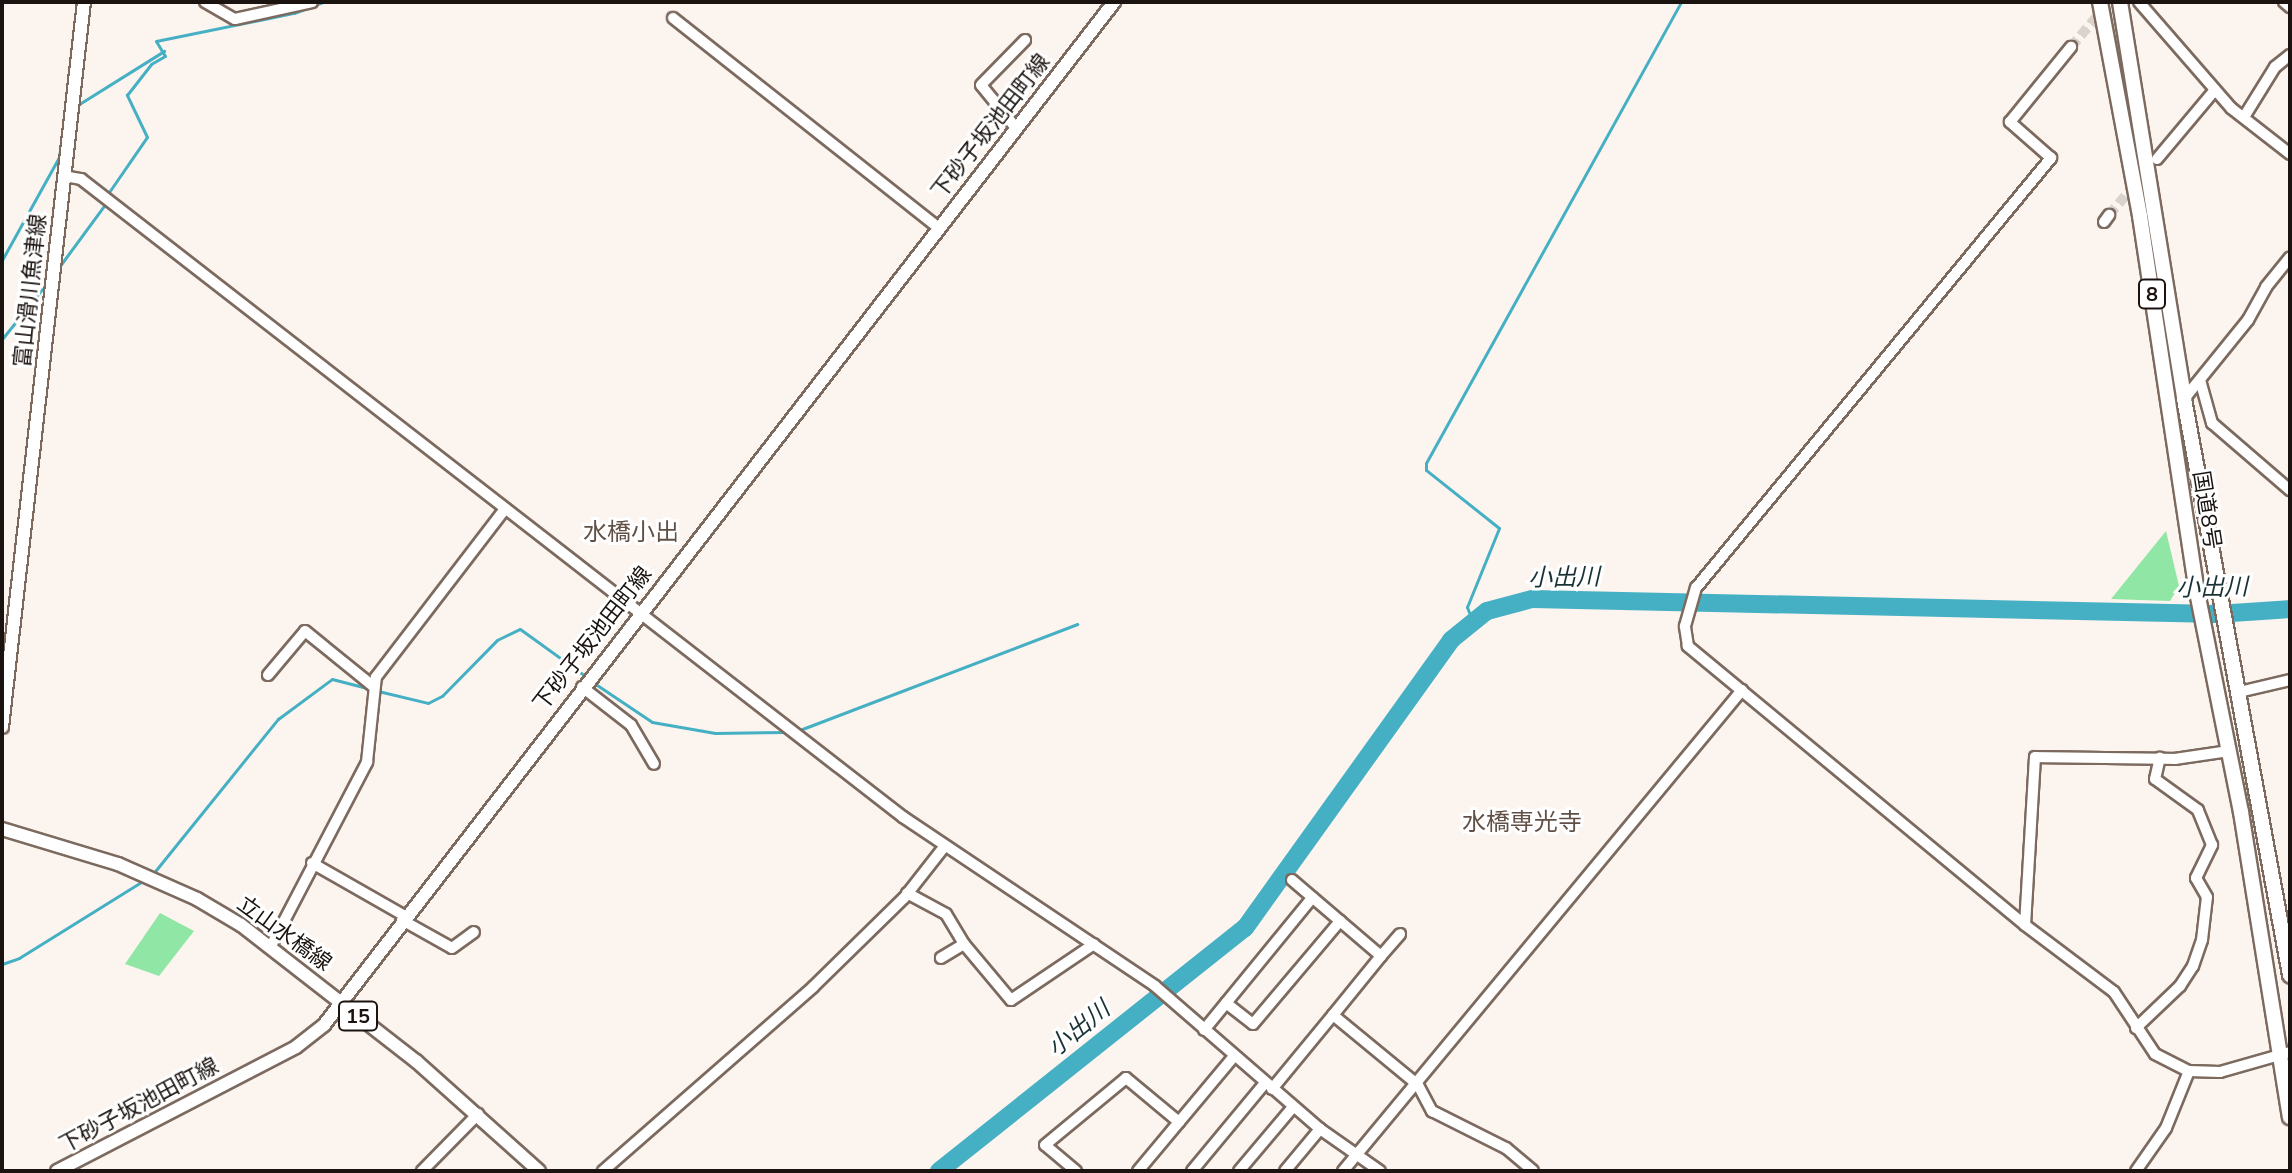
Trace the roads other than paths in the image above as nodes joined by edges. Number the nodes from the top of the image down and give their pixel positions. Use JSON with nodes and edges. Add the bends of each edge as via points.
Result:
{"nodes":[{"id":1,"x":84,"y":2,"type":"edge"},
{"id":2,"x":205,"y":2,"type":"edge"},
{"id":3,"x":312,"y":2,"type":"edge"},
{"id":4,"x":1114,"y":2,"type":"edge"},
{"id":5,"x":2100,"y":2,"type":"edge"},
{"id":6,"x":2120,"y":2,"type":"edge"},
{"id":7,"x":2139,"y":2,"type":"edge"},
{"id":8,"x":2284,"y":2,"type":"edge"},
{"id":9,"x":2290,"y":7,"type":"edge"},
{"id":10,"x":673,"y":18,"type":"dead end"},
{"id":11,"x":1025,"y":40,"type":"dead end"},
{"id":12,"x":2071,"y":47,"type":"tunnel mouth"},
{"id":13,"x":2290,"y":55,"type":"edge"},
{"id":14,"x":2215,"y":90,"type":"junction"},
{"id":15,"x":2244,"y":117,"type":"junction"},
{"id":16,"x":1016,"y":128,"type":"junction"},
{"id":17,"x":2290,"y":154,"type":"edge"},
{"id":18,"x":2157,"y":159,"type":"tunnel mouth"},
{"id":19,"x":64,"y":176,"type":"junction"},
{"id":20,"x":939,"y":228,"type":"junction"},
{"id":21,"x":2290,"y":257,"type":"edge"},
{"id":22,"x":2200,"y":380,"type":"junction"},
{"id":23,"x":2184,"y":399,"type":"junction"},
{"id":24,"x":2290,"y":490,"type":"edge"},
{"id":25,"x":505,"y":509,"type":"junction"},
{"id":26,"x":640,"y":613,"type":"junction"},
{"id":27,"x":268,"y":675,"type":"dead end"},
{"id":28,"x":2290,"y":680,"type":"edge"},
{"id":29,"x":373,"y":686,"type":"junction"},
{"id":30,"x":582,"y":687,"type":"junction"},
{"id":31,"x":1742,"y":690,"type":"junction"},
{"id":32,"x":2239,"y":692,"type":"junction"},
{"id":33,"x":2,"y":727,"type":"edge"},
{"id":34,"x":2229,"y":751,"type":"junction"},
{"id":35,"x":2160,"y":758,"type":"junction"},
{"id":36,"x":654,"y":764,"type":"dead end"},
{"id":37,"x":2,"y":829,"type":"edge"},
{"id":38,"x":944,"y":847,"type":"junction"},
{"id":39,"x":312,"y":863,"type":"junction"},
{"id":40,"x":1292,"y":880,"type":"dead end"},
{"id":41,"x":907,"y":893,"type":"junction"},
{"id":42,"x":1312,"y":898,"type":"junction"},
{"id":43,"x":403,"y":918,"type":"junction"},
{"id":44,"x":1340,"y":921,"type":"junction"},
{"id":45,"x":2025,"y":925,"type":"junction"},
{"id":46,"x":474,"y":932,"type":"dead end"},
{"id":47,"x":1400,"y":934,"type":"dead end"},
{"id":48,"x":964,"y":944,"type":"junction"},
{"id":49,"x":1094,"y":944,"type":"junction"},
{"id":50,"x":271,"y":946,"type":"junction"},
{"id":51,"x":1381,"y":956,"type":"junction"},
{"id":52,"x":941,"y":958,"type":"dead end"},
{"id":53,"x":2290,"y":975,"type":"edge"},
{"id":54,"x":342,"y":1003,"type":"junction"},
{"id":55,"x":1226,"y":1003,"type":"junction"},
{"id":56,"x":1333,"y":1015,"type":"junction"},
{"id":57,"x":2136,"y":1028,"type":"junction"},
{"id":58,"x":1204,"y":1030,"type":"junction"},
{"id":59,"x":2286,"y":1053,"type":"edge"},
{"id":60,"x":1234,"y":1056,"type":"junction"},
{"id":61,"x":2189,"y":1071,"type":"junction"},
{"id":62,"x":1418,"y":1085,"type":"junction"},
{"id":63,"x":1268,"y":1086,"type":"junction"},
{"id":64,"x":1293,"y":1107,"type":"junction"},
{"id":65,"x":478,"y":1114,"type":"junction"},
{"id":66,"x":2290,"y":1117,"type":"edge"},
{"id":67,"x":1179,"y":1122,"type":"junction"},
{"id":68,"x":1320,"y":1129,"type":"junction"},
{"id":69,"x":1356,"y":1155,"type":"junction"},
{"id":70,"x":57,"y":1171,"type":"edge"},
{"id":71,"x":422,"y":1171,"type":"edge"},
{"id":72,"x":539,"y":1171,"type":"edge"},
{"id":73,"x":603,"y":1171,"type":"edge"},
{"id":74,"x":1076,"y":1171,"type":"edge"},
{"id":75,"x":1138,"y":1171,"type":"edge"},
{"id":76,"x":1192,"y":1171,"type":"edge"},
{"id":77,"x":1239,"y":1171,"type":"edge"},
{"id":78,"x":1285,"y":1171,"type":"edge"},
{"id":79,"x":1343,"y":1171,"type":"edge"},
{"id":80,"x":1380,"y":1171,"type":"edge"},
{"id":81,"x":1533,"y":1171,"type":"edge"},
{"id":82,"x":2136,"y":1171,"type":"edge"}],
"edges":[{"from":1,"to":19,"type":"main road","name":"富山滑川魚津線"},
{"from":2,"to":3,"type":"street","via":[[235,19]]},
{"from":4,"to":16,"type":"main road","name":"下砂子坂池田町線"},
{"from":5,"to":34,"type":"highway","name":"国道8号","number":"8","via":[[2140,216],[2196,587]]},
{"from":6,"to":23,"type":"highway","name":"国道8号","number":"8"},
{"from":7,"to":14,"type":"street"},
{"from":8,"to":9,"type":"street"},
{"from":10,"to":20,"type":"street"},
{"from":11,"to":16,"type":"street","via":[[981,85]]},
{"from":12,"to":31,"type":"street","via":[[2010,122],[2051,158],[1696,588],[1685,626],[1688,646]]},
{"from":13,"to":15,"type":"street","via":[[2275,67]]},
{"from":14,"to":15,"type":"street"},
{"from":14,"to":18,"type":"street"},
{"from":15,"to":17,"type":"street"},
{"from":16,"to":20,"type":"main road","name":"下砂子坂池田町線"},
{"from":19,"to":25,"type":"street","via":[[81,179]]},
{"from":19,"to":33,"type":"main road","name":"富山滑川魚津線"},
{"from":20,"to":26,"type":"main road","name":"下砂子坂池田町線"},
{"from":21,"to":22,"type":"street"},
{"from":22,"to":23,"type":"street"},
{"from":22,"to":24,"type":"street","via":[[2212,423]]},
{"from":23,"to":32,"type":"highway","name":"国道8号","number":"8"},
{"from":25,"to":26,"type":"street"},
{"from":25,"to":29,"type":"street"},
{"from":26,"to":30,"type":"main road","name":"下砂子坂池田町線"},
{"from":26,"to":38,"type":"street"},
{"from":27,"to":29,"type":"street","via":[[305,631]]},
{"from":28,"to":32,"type":"street"},
{"from":29,"to":39,"type":"street","via":[[367,762]]},
{"from":30,"to":36,"type":"street","via":[[631,725]]},
{"from":30,"to":43,"type":"main road","name":"下砂子坂池田町線"},
{"from":31,"to":45,"type":"street"},
{"from":31,"to":62,"type":"street"},
{"from":32,"to":53,"type":"highway","name":"国道8号","number":"8"},
{"from":34,"to":35,"type":"street"},
{"from":34,"to":59,"type":"highway","name":"国道8号","number":"8"},
{"from":35,"to":45,"type":"street","via":[[2035,757]]},
{"from":35,"to":57,"type":"street","via":[[2155,779],[2198,810],[2212,845],[2196,878],[2207,897],[2193,966]]},
{"from":37,"to":50,"type":"main road","name":"立山水橋線","number":"15","via":[[161,882]]},
{"from":38,"to":41,"type":"street"},
{"from":38,"to":49,"type":"street"},
{"from":39,"to":43,"type":"street"},
{"from":39,"to":50,"type":"street"},
{"from":40,"to":42,"type":"street"},
{"from":41,"to":48,"type":"street","via":[[946,914]]},
{"from":41,"to":73,"type":"street","via":[[813,987]]},
{"from":42,"to":44,"type":"street"},
{"from":42,"to":55,"type":"street"},
{"from":43,"to":46,"type":"street","via":[[452,948]]},
{"from":43,"to":54,"type":"main road","name":"下砂子坂池田町線"},
{"from":44,"to":51,"type":"street"},
{"from":44,"to":55,"type":"street","via":[[1253,1024]]},
{"from":45,"to":57,"type":"street","via":[[2114,992]]},
{"from":47,"to":51,"type":"street"},
{"from":48,"to":49,"type":"street","via":[[1011,1000]]},
{"from":48,"to":52,"type":"street"},
{"from":49,"to":58,"type":"street","via":[[1155,986]]},
{"from":50,"to":54,"type":"main road","name":"立山水橋線","number":"15"},
{"from":51,"to":56,"type":"street"},
{"from":54,"to":65,"type":"main road","name":"立山水橋線","number":"15"},
{"from":54,"to":70,"type":"main road","name":"下砂子坂池田町線","via":[[296,1047]]},
{"from":55,"to":58,"type":"street"},
{"from":56,"to":62,"type":"street"},
{"from":56,"to":63,"type":"street"},
{"from":57,"to":61,"type":"street","via":[[2155,1054]]},
{"from":58,"to":60,"type":"street"},
{"from":59,"to":61,"type":"street","via":[[2220,1072]]},
{"from":59,"to":66,"type":"highway","name":"国道8号","number":"8"},
{"from":60,"to":63,"type":"street"},
{"from":60,"to":67,"type":"street"},
{"from":61,"to":82,"type":"street","via":[[2166,1128]]},
{"from":62,"to":69,"type":"street"},
{"from":62,"to":81,"type":"street","via":[[1442,1118],[1506,1148]]},
{"from":63,"to":64,"type":"street"},
{"from":63,"to":76,"type":"street"},
{"from":64,"to":68,"type":"street"},
{"from":64,"to":77,"type":"street"},
{"from":65,"to":71,"type":"street"},
{"from":65,"to":72,"type":"main road","name":"立山水橋線","number":"15"},
{"from":67,"to":74,"type":"street","via":[[1126,1078],[1045,1145]]},
{"from":67,"to":75,"type":"street"},
{"from":68,"to":69,"type":"street"},
{"from":68,"to":78,"type":"street"},
{"from":69,"to":79,"type":"street"},
{"from":69,"to":80,"type":"street"}]}
